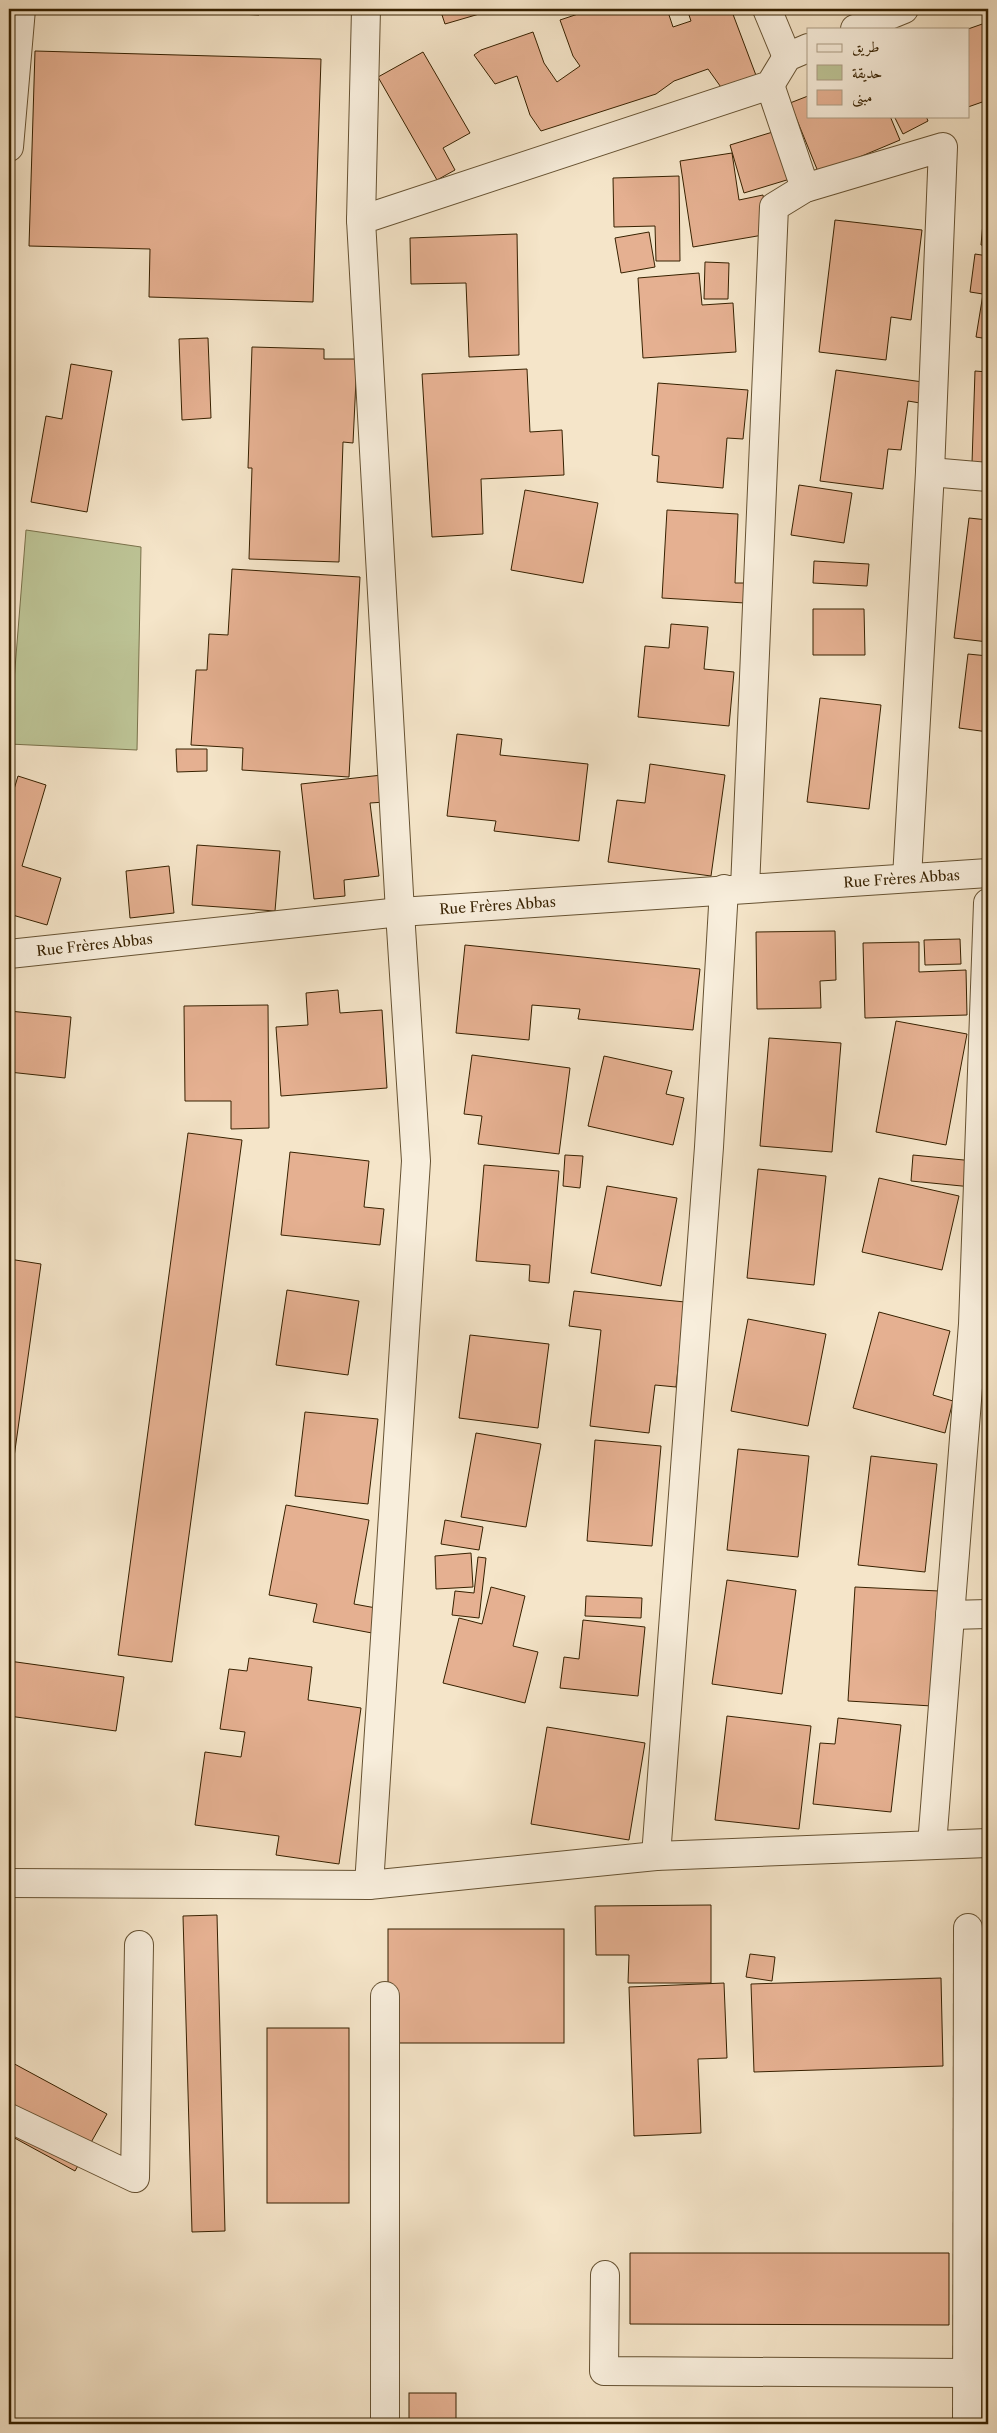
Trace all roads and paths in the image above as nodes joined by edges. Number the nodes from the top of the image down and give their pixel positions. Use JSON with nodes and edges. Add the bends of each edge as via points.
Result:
{"nodes":[{"id":1,"x":21,"y":9,"type":"edge"},
{"id":2,"x":366,"y":9,"type":"edge"},
{"id":3,"x":768,"y":9,"type":"edge"},
{"id":4,"x":904,"y":9,"type":"edge"},
{"id":5,"x":857,"y":28,"type":"edge"},
{"id":6,"x":798,"y":52,"type":"edge"},
{"id":7,"x":770,"y":85,"type":"junction"},
{"id":8,"x":9,"y":147,"type":"edge"},
{"id":9,"x":805,"y":188,"type":"junction"},
{"id":10,"x":361,"y":220,"type":"junction"},
{"id":11,"x":930,"y":472,"type":"junction"},
{"id":12,"x":988,"y":477,"type":"edge"},
{"id":13,"x":988,"y":873,"type":"edge"},
{"id":14,"x":907,"y":878,"type":"junction"},
{"id":15,"x":734,"y":888,"type":"junction"},
{"id":16,"x":988,"y":904,"type":"edge"},
{"id":17,"x":400,"y":912,"type":"junction"},
{"id":18,"x":9,"y":954,"type":"edge"},
{"id":19,"x":981,"y":1324,"type":"edge"},
{"id":20,"x":988,"y":1614,"type":"edge"},
{"id":21,"x":950,"y":1615,"type":"junction"},
{"id":22,"x":988,"y":1843,"type":"edge"},
{"id":23,"x":932,"y":1845,"type":"junction"},
{"id":24,"x":656,"y":1856,"type":"junction"},
{"id":25,"x":9,"y":1883,"type":"edge"},
{"id":26,"x":369,"y":1885,"type":"junction"},
{"id":27,"x":968,"y":1928,"type":"dead end"},
{"id":28,"x":139,"y":1945,"type":"dead end"},
{"id":29,"x":385,"y":1996,"type":"dead end"},
{"id":30,"x":9,"y":2118,"type":"edge"},
{"id":31,"x":605,"y":2275,"type":"dead end"},
{"id":32,"x":967,"y":2373,"type":"junction"},
{"id":33,"x":386,"y":2424,"type":"edge"},
{"id":34,"x":967,"y":2424,"type":"edge"}],
"edges":[{"from":1,"to":8,"type":"street"},
{"from":2,"to":10,"type":"street"},
{"from":3,"to":6,"type":"street"},
{"from":4,"to":5,"type":"street"},
{"from":6,"to":7,"type":"street"},
{"from":7,"to":9,"type":"street"},
{"from":7,"to":10,"type":"street"},
{"from":9,"to":11,"type":"street","via":[[943,147]]},
{"from":9,"to":15,"type":"street","via":[[774,207]]},
{"from":10,"to":17,"type":"street"},
{"from":11,"to":12,"type":"street"},
{"from":11,"to":14,"type":"street"},
{"from":13,"to":14,"type":"street","name":"Rue Frères Abbas"},
{"from":14,"to":15,"type":"street","name":"Rue Frères Abbas"},
{"from":15,"to":17,"type":"street","name":"Rue Frères Abbas"},
{"from":15,"to":24,"type":"street","via":[[707,1166]]},
{"from":16,"to":19,"type":"street"},
{"from":17,"to":18,"type":"street","name":"Rue Frères Abbas"},
{"from":17,"to":26,"type":"street","via":[[416,1161]]},
{"from":19,"to":21,"type":"street"},
{"from":20,"to":21,"type":"street"},
{"from":21,"to":23,"type":"street"},
{"from":22,"to":23,"type":"street"},
{"from":23,"to":24,"type":"street"},
{"from":24,"to":26,"type":"street"},
{"from":25,"to":26,"type":"street"},
{"from":27,"to":32,"type":"street"},
{"from":28,"to":30,"type":"street","via":[[135,2178]]},
{"from":29,"to":33,"type":"street"},
{"from":31,"to":32,"type":"street","via":[[604,2371]]},
{"from":32,"to":34,"type":"street"}]}
